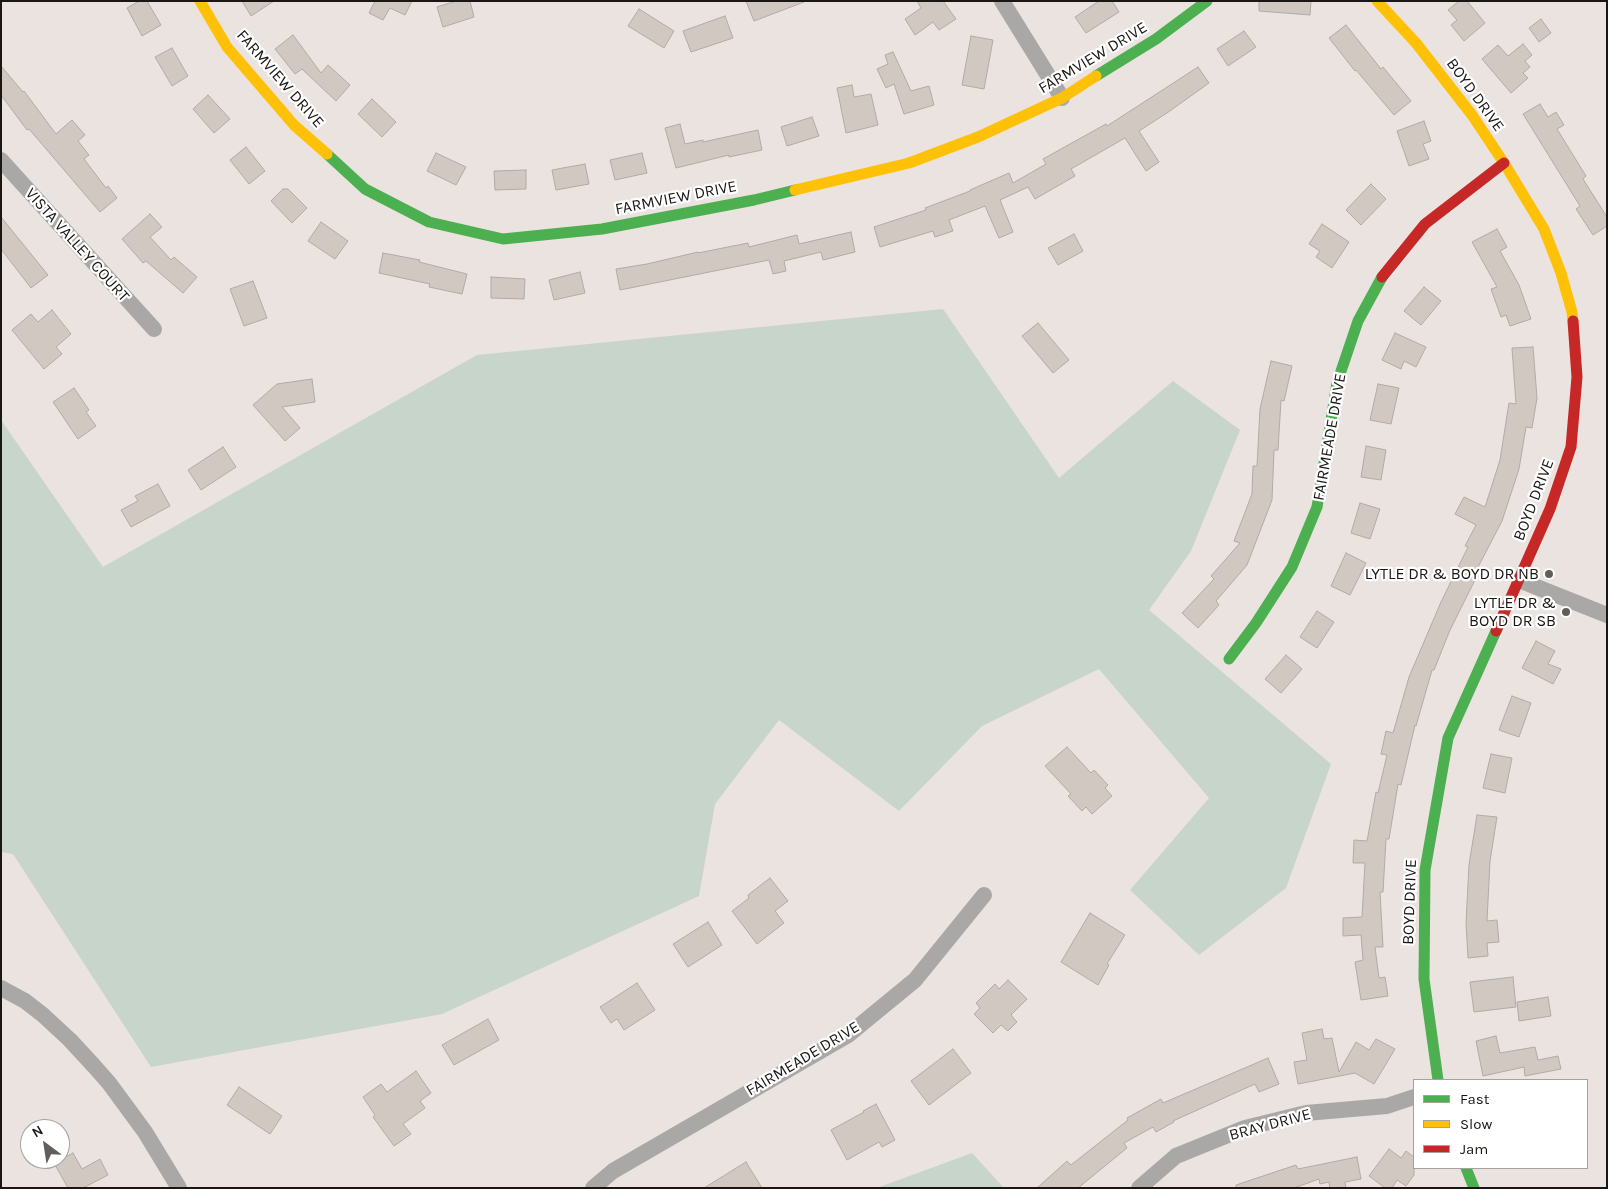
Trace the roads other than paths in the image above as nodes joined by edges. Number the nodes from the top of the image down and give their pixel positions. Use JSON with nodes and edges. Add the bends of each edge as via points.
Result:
{"nodes":[{"id":1,"x":200,"y":1,"type":"edge"},
{"id":2,"x":1002,"y":1,"type":"edge"},
{"id":3,"x":1207,"y":1,"type":"edge"},
{"id":4,"x":1377,"y":1,"type":"edge"},
{"id":5,"x":1062,"y":98,"type":"junction"},
{"id":6,"x":1,"y":160,"type":"edge"},
{"id":7,"x":1504,"y":163,"type":"junction"},
{"id":8,"x":154,"y":329,"type":"dead end"},
{"id":9,"x":1519,"y":580,"type":"junction"},
{"id":10,"x":1607,"y":614,"type":"edge"},
{"id":11,"x":1229,"y":659,"type":"dead end"},
{"id":12,"x":984,"y":896,"type":"dead end"},
{"id":13,"x":1,"y":988,"type":"edge"},
{"id":14,"x":1438,"y":1079,"type":"edge"},
{"id":15,"x":1413,"y":1097,"type":"edge"},
{"id":16,"x":1466,"y":1169,"type":"edge"},
{"id":17,"x":179,"y":1188,"type":"edge"},
{"id":18,"x":594,"y":1188,"type":"edge"},
{"id":19,"x":1139,"y":1188,"type":"edge"},
{"id":20,"x":1474,"y":1188,"type":"edge"}],
"edges":[{"from":1,"to":5,"type":"street","name":"FARMVIEW DRIVE","via":[[227,47],[294,125],[364,189],[429,222],[503,239],[602,229],[754,200],[909,163],[978,137]]},
{"from":2,"to":5,"type":"street"},
{"from":3,"to":5,"type":"street","name":"FARMVIEW DRIVE","via":[[1156,39]]},
{"from":4,"to":7,"type":"street","name":"BOYD DRIVE","via":[[1422,50]]},
{"from":6,"to":8,"type":"street","name":"VISTA VALLEY COURT"},
{"from":7,"to":9,"type":"street","name":"BOYD DRIVE","via":[[1544,229],[1561,272],[1572,312],[1577,377],[1570,448],[1550,509]]},
{"from":7,"to":11,"type":"street","name":"FAIRMEADE DRIVE","via":[[1425,224],[1381,279],[1362,313],[1337,383],[1317,507],[1292,567]]},
{"from":9,"to":10,"type":"street"},
{"from":9,"to":14,"type":"street","name":"BOYD DRIVE","via":[[1448,738],[1425,870],[1424,979]]},
{"from":12,"to":18,"type":"street","name":"FAIRMEADE DRIVE","via":[[915,980],[848,1035],[613,1171]]},
{"from":13,"to":17,"type":"street","via":[[42,1015],[109,1082]]},
{"from":15,"to":19,"type":"street","name":"BRAY DRIVE","via":[[1387,1106],[1306,1113],[1245,1128],[1176,1156]]},
{"from":16,"to":20,"type":"street"}]}
